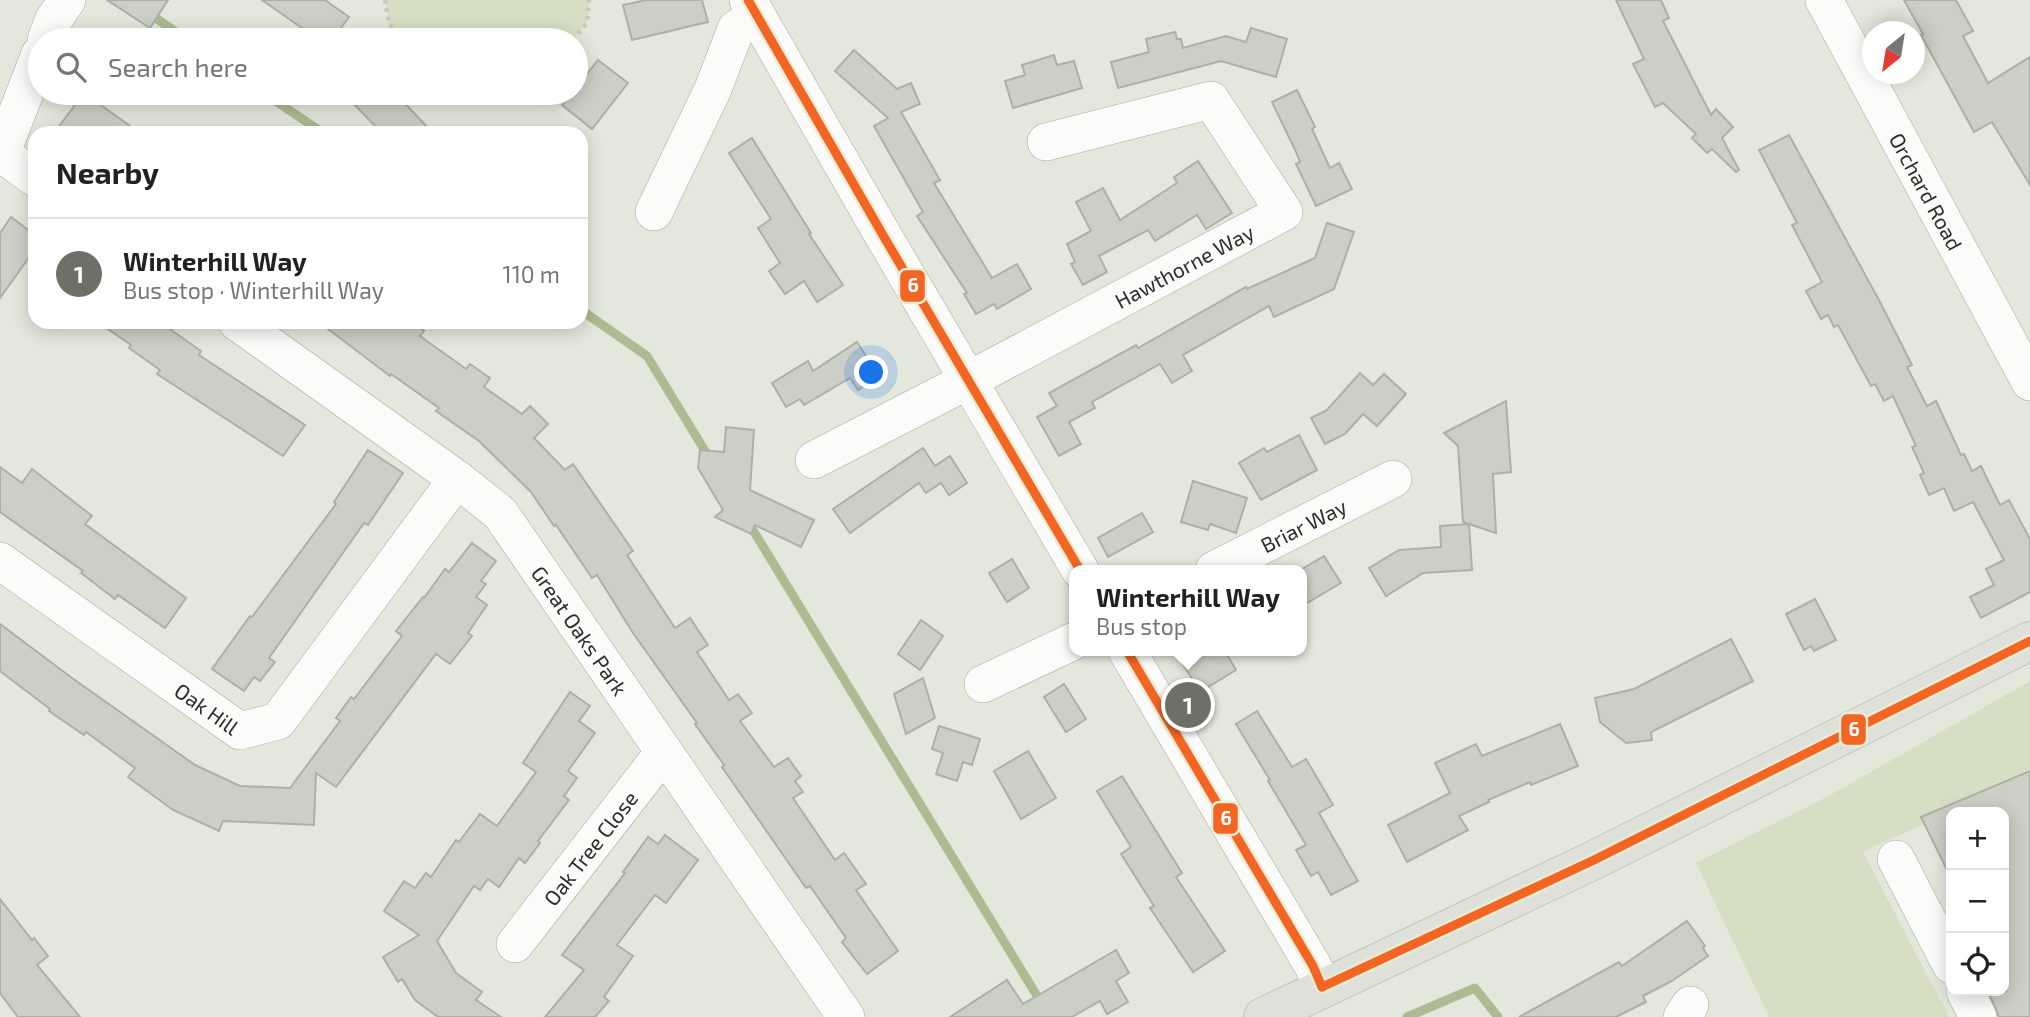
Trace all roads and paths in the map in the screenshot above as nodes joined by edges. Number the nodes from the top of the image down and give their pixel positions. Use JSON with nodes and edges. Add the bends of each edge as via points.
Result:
{"nodes":[{"id":1,"x":67,"y":0,"type":"edge"},
{"id":2,"x":385,"y":0,"type":"edge"},
{"id":3,"x":589,"y":0,"type":"edge"},
{"id":4,"x":1824,"y":0,"type":"edge"},
{"id":5,"x":752,"y":8,"type":"edge"},
{"id":6,"x":50,"y":28,"type":"edge"},
{"id":7,"x":392,"y":28,"type":"edge"},
{"id":8,"x":583,"y":28,"type":"edge"},
{"id":9,"x":28,"y":85,"type":"edge"},
{"id":10,"x":1046,"y":142,"type":"dead end"},
{"id":11,"x":1,"y":155,"type":"edge"},
{"id":12,"x":28,"y":173,"type":"edge"},
{"id":13,"x":654,"y":212,"type":"dead end"},
{"id":14,"x":247,"y":329,"type":"edge"},
{"id":15,"x":969,"y":380,"type":"junction"},
{"id":16,"x":2030,"y":382,"type":"edge"},
{"id":17,"x":814,"y":460,"type":"dead end"},
{"id":18,"x":457,"y":479,"type":"junction"},
{"id":19,"x":1393,"y":479,"type":"dead end"},
{"id":20,"x":0,"y":561,"type":"edge"},
{"id":21,"x":1077,"y":565,"type":"edge"},
{"id":22,"x":1224,"y":565,"type":"edge"},
{"id":23,"x":2030,"y":641,"type":"edge"},
{"id":24,"x":1069,"y":643,"type":"edge"},
{"id":25,"x":1130,"y":656,"type":"edge"},
{"id":26,"x":984,"y":684,"type":"dead end"},
{"id":27,"x":664,"y":751,"type":"junction"},
{"id":28,"x":1896,"y":859,"type":"dead end"},
{"id":29,"x":1940,"y":915,"type":"edge"},
{"id":30,"x":1946,"y":942,"type":"edge"},
{"id":31,"x":515,"y":944,"type":"dead end"},
{"id":32,"x":1322,"y":987,"type":"junction"},
{"id":33,"x":1968,"y":996,"type":"edge"},
{"id":34,"x":846,"y":1017,"type":"edge"},
{"id":35,"x":1263,"y":1017,"type":"edge"},
{"id":36,"x":1978,"y":1017,"type":"edge"}],
"edges":[{"from":1,"to":6,"type":"street"},
{"from":2,"to":7,"type":"path"},
{"from":3,"to":8,"type":"path"},
{"from":4,"to":16,"type":"street","name":"Orchard Road"},
{"from":5,"to":13,"type":"street","via":[[736,29],[713,89]]},
{"from":5,"to":15,"type":"street"},
{"from":9,"to":11,"type":"street"},
{"from":10,"to":15,"type":"street","name":"Hawthorne Way","via":[[1211,100],[1284,212]]},
{"from":11,"to":12,"type":"street"},
{"from":14,"to":18,"type":"street","name":"Great Oaks Park"},
{"from":15,"to":17,"type":"street","name":"Hawthorne Way"},
{"from":15,"to":21,"type":"street"},
{"from":18,"to":20,"type":"street","name":"Oak Hill","via":[[278,721],[240,731]]},
{"from":18,"to":27,"type":"street","name":"Great Oaks Park","via":[[500,513]]},
{"from":19,"to":22,"type":"street","name":"Briar Way"},
{"from":23,"to":32,"type":"main road","via":[[1594,860]]},
{"from":24,"to":26,"type":"street"},
{"from":25,"to":32,"type":"street"},
{"from":27,"to":31,"type":"street","name":"Oak Tree Close"},
{"from":27,"to":34,"type":"street","name":"Great Oaks Park"},
{"from":28,"to":29,"type":"street"},
{"from":29,"to":30,"type":"street"},
{"from":32,"to":35,"type":"main road"},
{"from":33,"to":36,"type":"street"}]}
